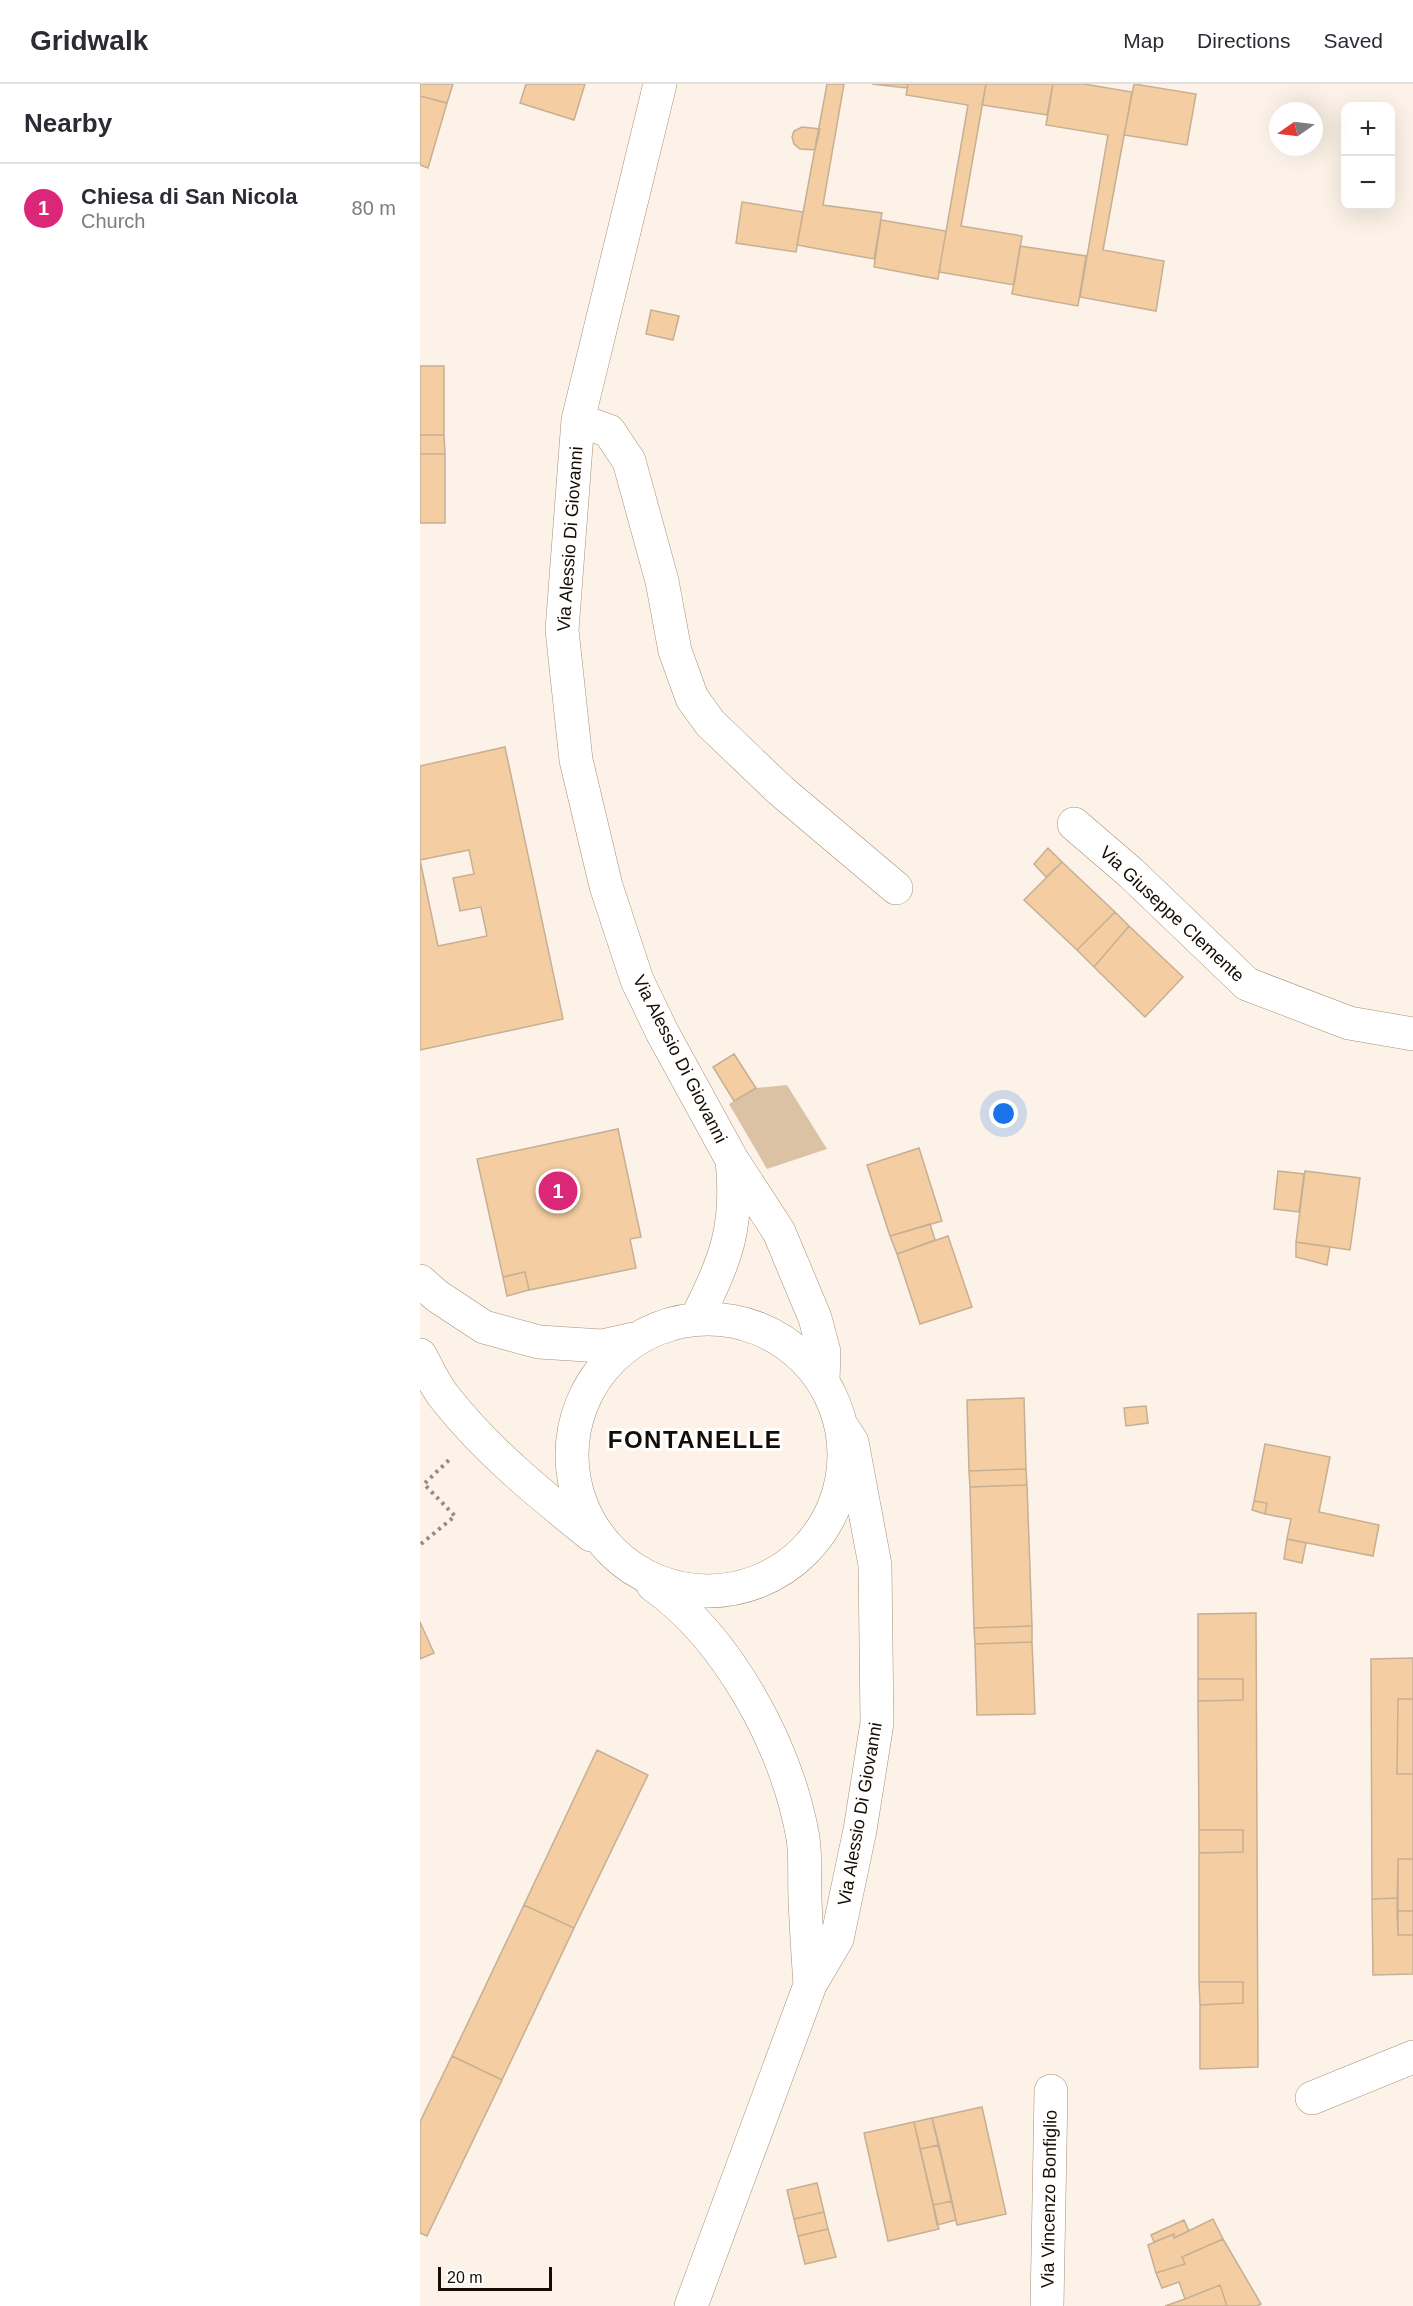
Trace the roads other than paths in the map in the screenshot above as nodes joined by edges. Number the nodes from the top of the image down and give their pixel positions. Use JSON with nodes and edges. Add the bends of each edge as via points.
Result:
{"nodes":[{"id":1,"x":660,"y":84,"type":"edge"},
{"id":2,"x":578,"y":420,"type":"junction"},
{"id":3,"x":1074,"y":824,"type":"dead end"},
{"id":4,"x":896,"y":888,"type":"dead end"},
{"id":5,"x":1413,"y":1034,"type":"edge"},
{"id":6,"x":731,"y":1158,"type":"junction"},
{"id":7,"x":420,"y":1281,"type":"edge"},
{"id":8,"x":696,"y":1319,"type":"junction"},
{"id":9,"x":633,"y":1339,"type":"junction"},
{"id":10,"x":420,"y":1355,"type":"edge"},
{"id":11,"x":823,"y":1381,"type":"junction"},
{"id":12,"x":842,"y":1425,"type":"junction"},
{"id":13,"x":618,"y":1557,"type":"junction"},
{"id":14,"x":810,"y":1984,"type":"junction"},
{"id":15,"x":1413,"y":2057,"type":"edge"},
{"id":16,"x":1051,"y":2091,"type":"dead end"},
{"id":17,"x":1312,"y":2098,"type":"dead end"},
{"id":18,"x":691,"y":2306,"type":"edge"},
{"id":19,"x":1047,"y":2306,"type":"edge"}],
"edges":[{"from":1,"to":2,"type":"street","name":"Via Alessio Di Giovanni"},
{"from":2,"to":4,"type":"street","via":[[609,431],[629,461],[662,581],[675,651],[692,698],[710,723],[780,790]]},
{"from":2,"to":6,"type":"street","name":"Via Alessio Di Giovanni","via":[[562,630],[576,760],[606,886],[638,980]]},
{"from":3,"to":5,"type":"street","name":"Via Giuseppe Clemente","via":[[1246,984],[1349,1023]]},
{"from":6,"to":8,"type":"street","via":[[735,1187],[729,1245]]},
{"from":6,"to":11,"type":"street","name":"Via Alessio Di Giovanni","via":[[779,1233],[815,1318],[824,1352]]},
{"from":7,"to":9,"type":"street","via":[[484,1327],[539,1342],[602,1346]]},
{"from":8,"to":9,"type":"street","name":"Via Alessio Di Giovanni","via":[[677,1321]]},
{"from":8,"to":11,"type":"street","name":"Via Alessio Di Giovanni","via":[[706,1317],[754,1326],[776,1336],[801,1355]]},
{"from":9,"to":13,"type":"street","name":"Via Alessio Di Giovanni","via":[[613,1356],[585,1394],[573,1427],[571,1460],[581,1506]]},
{"from":10,"to":13,"type":"street","via":[[444,1397],[477,1434]]},
{"from":11,"to":12,"type":"street","name":"Via Alessio Di Giovanni"},
{"from":12,"to":13,"type":"street","name":"Via Alessio Di Giovanni","via":[[844,1461],[835,1507],[821,1533],[787,1567],[757,1583],[710,1592],[672,1588]]},
{"from":12,"to":14,"type":"street","name":"Via Alessio Di Giovanni","via":[[852,1442],[875,1565],[877,1723],[837,1938]]},
{"from":13,"to":14,"type":"street","name":"Via Alessio Di Giovanni","via":[[677,1602],[714,1644],[758,1710],[790,1781],[803,1840]]},
{"from":14,"to":18,"type":"street","name":"Via Alessio Di Giovanni"},
{"from":15,"to":17,"type":"street"},
{"from":16,"to":19,"type":"street","name":"Via Vincenzo Bonfiglio"}]}
